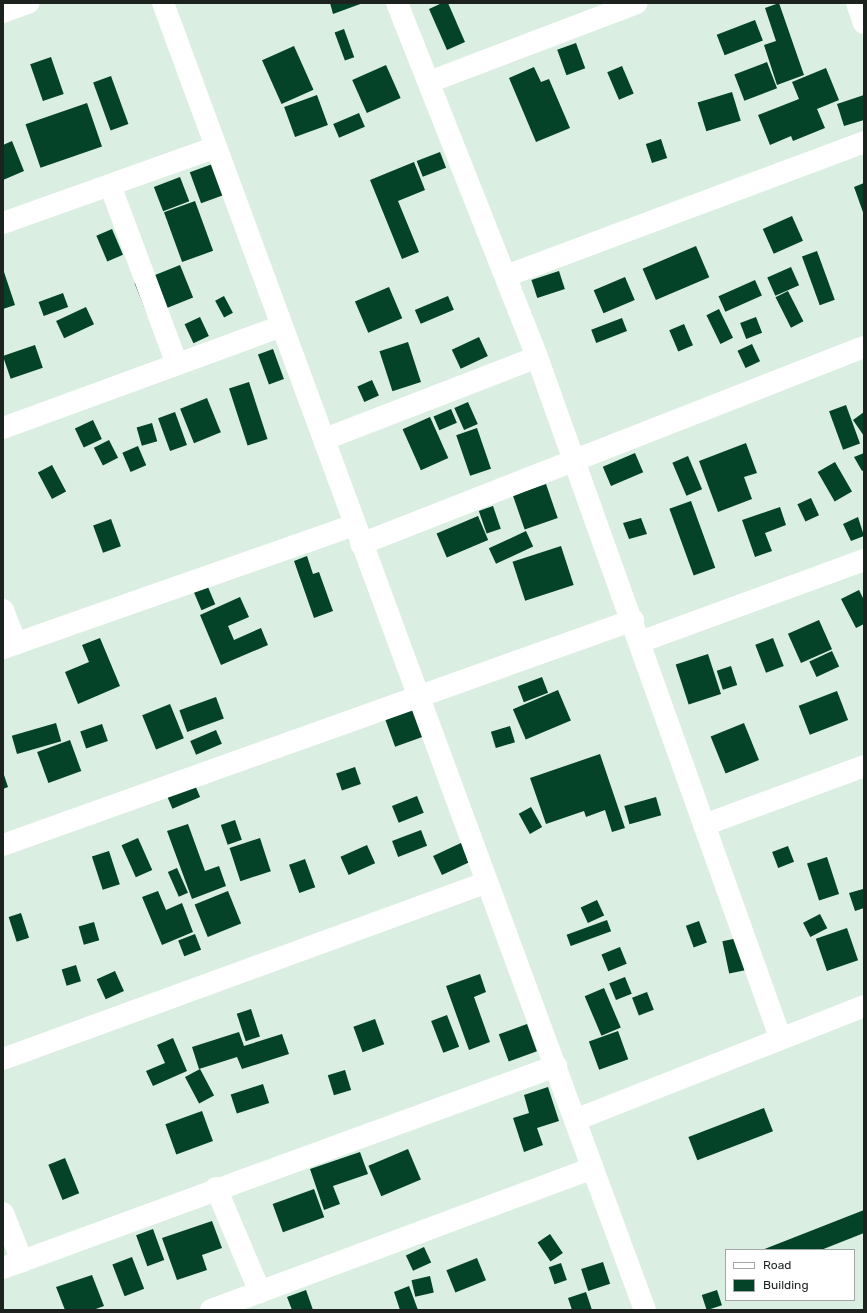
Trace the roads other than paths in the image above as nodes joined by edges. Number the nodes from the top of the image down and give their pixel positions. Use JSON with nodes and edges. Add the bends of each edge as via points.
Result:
{"nodes":[{"id":1,"x":28,"y":3,"type":"edge"},
{"id":2,"x":163,"y":3,"type":"edge"},
{"id":3,"x":397,"y":3,"type":"edge"},
{"id":4,"x":637,"y":3,"type":"edge"},
{"id":5,"x":857,"y":3,"type":"edge"},
{"id":6,"x":3,"y":12,"type":"edge"},
{"id":7,"x":864,"y":23,"type":"edge"},
{"id":8,"x":429,"y":82,"type":"junction"},
{"id":9,"x":864,"y":142,"type":"edge"},
{"id":10,"x":216,"y":147,"type":"junction"},
{"id":11,"x":110,"y":185,"type":"junction"},
{"id":12,"x":3,"y":224,"type":"edge"},
{"id":13,"x":506,"y":276,"type":"junction"},
{"id":14,"x":281,"y":326,"type":"junction"},
{"id":15,"x":864,"y":347,"type":"edge"},
{"id":16,"x":537,"y":358,"type":"junction"},
{"id":17,"x":177,"y":364,"type":"junction"},
{"id":18,"x":3,"y":428,"type":"edge"},
{"id":19,"x":326,"y":439,"type":"junction"},
{"id":20,"x":574,"y":459,"type":"junction"},
{"id":21,"x":358,"y":534,"type":"junction"},
{"id":22,"x":864,"y":560,"type":"edge"},
{"id":23,"x":3,"y":610,"type":"edge"},
{"id":24,"x":633,"y":620,"type":"junction"},
{"id":25,"x":640,"y":642,"type":"junction"},
{"id":26,"x":9,"y":646,"type":"edge"},
{"id":27,"x":418,"y":697,"type":"junction"},
{"id":28,"x":864,"y":766,"type":"edge"},
{"id":29,"x":704,"y":825,"type":"junction"},
{"id":30,"x":3,"y":845,"type":"edge"},
{"id":31,"x":485,"y":882,"type":"junction"},
{"id":32,"x":864,"y":1006,"type":"edge"},
{"id":33,"x":780,"y":1037,"type":"junction"},
{"id":34,"x":3,"y":1058,"type":"edge"},
{"id":35,"x":556,"y":1066,"type":"junction"},
{"id":36,"x":575,"y":1120,"type":"junction"},
{"id":37,"x":592,"y":1168,"type":"junction"},
{"id":38,"x":216,"y":1188,"type":"junction"},
{"id":39,"x":3,"y":1213,"type":"edge"},
{"id":40,"x":12,"y":1265,"type":"edge"},
{"id":41,"x":260,"y":1292,"type":"junction"},
{"id":42,"x":211,"y":1310,"type":"edge"},
{"id":43,"x":645,"y":1310,"type":"edge"}],
"edges":[{"from":1,"to":6,"type":"street"},
{"from":2,"to":10,"type":"street"},
{"from":3,"to":8,"type":"street"},
{"from":4,"to":8,"type":"street"},
{"from":5,"to":7,"type":"street"},
{"from":8,"to":13,"type":"street"},
{"from":9,"to":13,"type":"street"},
{"from":10,"to":11,"type":"street"},
{"from":10,"to":14,"type":"street"},
{"from":11,"to":12,"type":"street"},
{"from":11,"to":17,"type":"street"},
{"from":13,"to":16,"type":"street"},
{"from":14,"to":17,"type":"street"},
{"from":14,"to":19,"type":"street"},
{"from":15,"to":20,"type":"street"},
{"from":16,"to":19,"type":"street"},
{"from":16,"to":20,"type":"street"},
{"from":17,"to":18,"type":"street"},
{"from":19,"to":21,"type":"street"},
{"from":20,"to":21,"type":"street"},
{"from":20,"to":24,"type":"street"},
{"from":21,"to":26,"type":"street"},
{"from":21,"to":27,"type":"street"},
{"from":22,"to":25,"type":"street"},
{"from":23,"to":26,"type":"street"},
{"from":24,"to":25,"type":"street"},
{"from":24,"to":27,"type":"street"},
{"from":25,"to":29,"type":"street"},
{"from":27,"to":30,"type":"street"},
{"from":27,"to":31,"type":"street"},
{"from":28,"to":29,"type":"street"},
{"from":29,"to":33,"type":"street"},
{"from":31,"to":34,"type":"street"},
{"from":31,"to":35,"type":"street"},
{"from":32,"to":33,"type":"street"},
{"from":33,"to":36,"type":"street"},
{"from":35,"to":36,"type":"street"},
{"from":35,"to":38,"type":"street"},
{"from":36,"to":37,"type":"street"},
{"from":37,"to":41,"type":"street"},
{"from":37,"to":43,"type":"street"},
{"from":38,"to":40,"type":"street"},
{"from":38,"to":41,"type":"street"},
{"from":39,"to":40,"type":"street"},
{"from":41,"to":42,"type":"street"}]}
